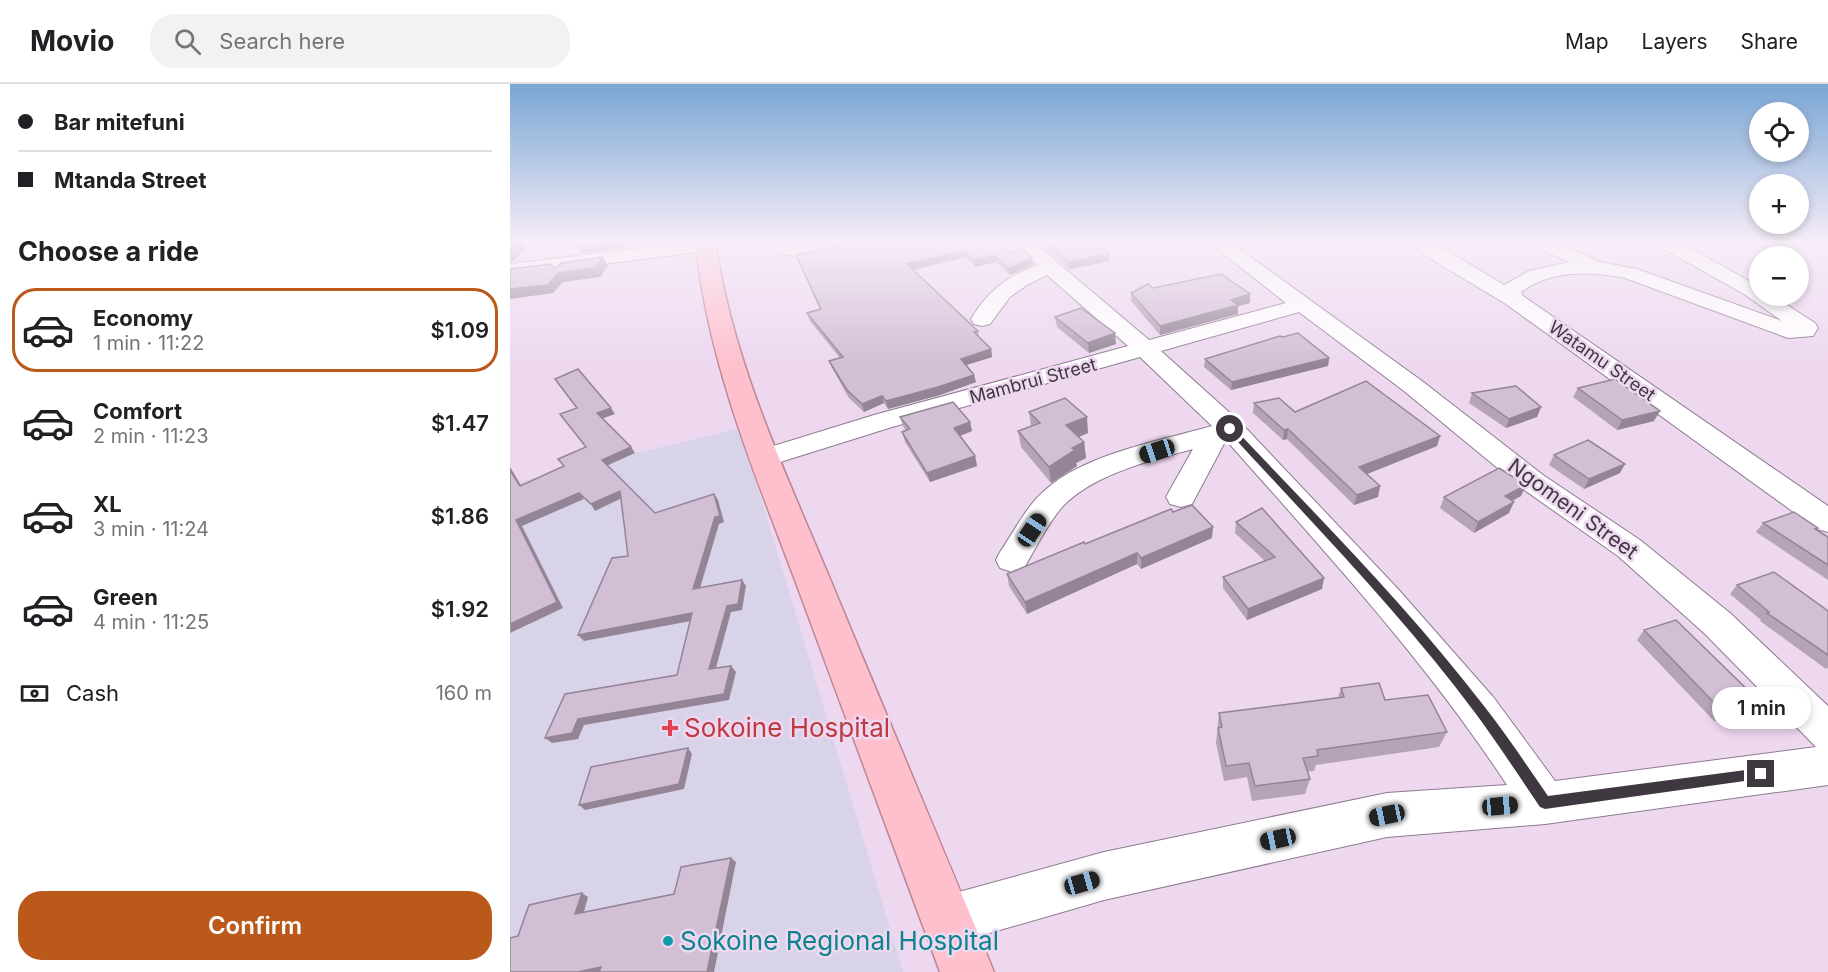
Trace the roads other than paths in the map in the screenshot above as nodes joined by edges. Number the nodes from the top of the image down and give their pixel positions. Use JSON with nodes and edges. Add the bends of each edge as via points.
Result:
{"nodes":[{"id":1,"x":711,"y":281,"type":"edge"},
{"id":2,"x":1019,"y":281,"type":"edge"},
{"id":3,"x":1068,"y":281,"type":"edge"},
{"id":4,"x":1270,"y":281,"type":"edge"},
{"id":5,"x":1484,"y":281,"type":"edge"},
{"id":6,"x":1525,"y":281,"type":"edge"},
{"id":7,"x":1653,"y":281,"type":"edge"},
{"id":8,"x":1737,"y":281,"type":"edge"},
{"id":9,"x":1514,"y":299,"type":"junction"},
{"id":10,"x":1302,"y":305,"type":"junction"},
{"id":11,"x":982,"y":319,"type":"dead end"},
{"id":12,"x":1146,"y":350,"type":"junction"},
{"id":13,"x":1223,"y":431,"type":"junction"},
{"id":14,"x":764,"y":458,"type":"junction"},
{"id":15,"x":1181,"y":497,"type":"dead end"},
{"id":16,"x":1828,"y":521,"type":"edge"},
{"id":17,"x":1012,"y":560,"type":"dead end"},
{"id":18,"x":1828,"y":733,"type":"edge"},
{"id":19,"x":1828,"y":765,"type":"edge"},
{"id":20,"x":1545,"y":803,"type":"junction"},
{"id":21,"x":948,"y":920,"type":"junction"},
{"id":22,"x":967,"y":972,"type":"edge"}],
"edges":[{"from":1,"to":14,"type":"highway","via":[[719,321]]},
{"from":2,"to":11,"type":"street","via":[[998,295]]},
{"from":3,"to":12,"type":"street"},
{"from":4,"to":10,"type":"street","name":"Ngomeni Street"},
{"from":5,"to":9,"type":"street","name":"Watamu Street"},
{"from":6,"to":9,"type":"street","via":[[1510,290]]},
{"from":7,"to":8,"type":"street","via":[[1788,331],[1805,331],[1807,328]]},
{"from":9,"to":16,"type":"street","name":"Watamu Street"},
{"from":10,"to":12,"type":"street","name":"Mambrui Street"},
{"from":10,"to":18,"type":"street","name":"Ngomeni Street","via":[[1413,386],[1533,482],[1629,548],[1724,630]]},
{"from":12,"to":13,"type":"street"},
{"from":12,"to":14,"type":"street","name":"Mambrui Street","via":[[883,421]]},
{"from":13,"to":15,"type":"street"},
{"from":13,"to":17,"type":"street","via":[[1129,460],[1069,486],[1052,500]]},
{"from":13,"to":20,"type":"street","via":[[1386,598],[1439,659]]},
{"from":14,"to":21,"type":"highway"},
{"from":19,"to":20,"type":"street"},
{"from":20,"to":21,"type":"street","via":[[1387,815],[1104,876]]},
{"from":21,"to":22,"type":"highway"}]}
